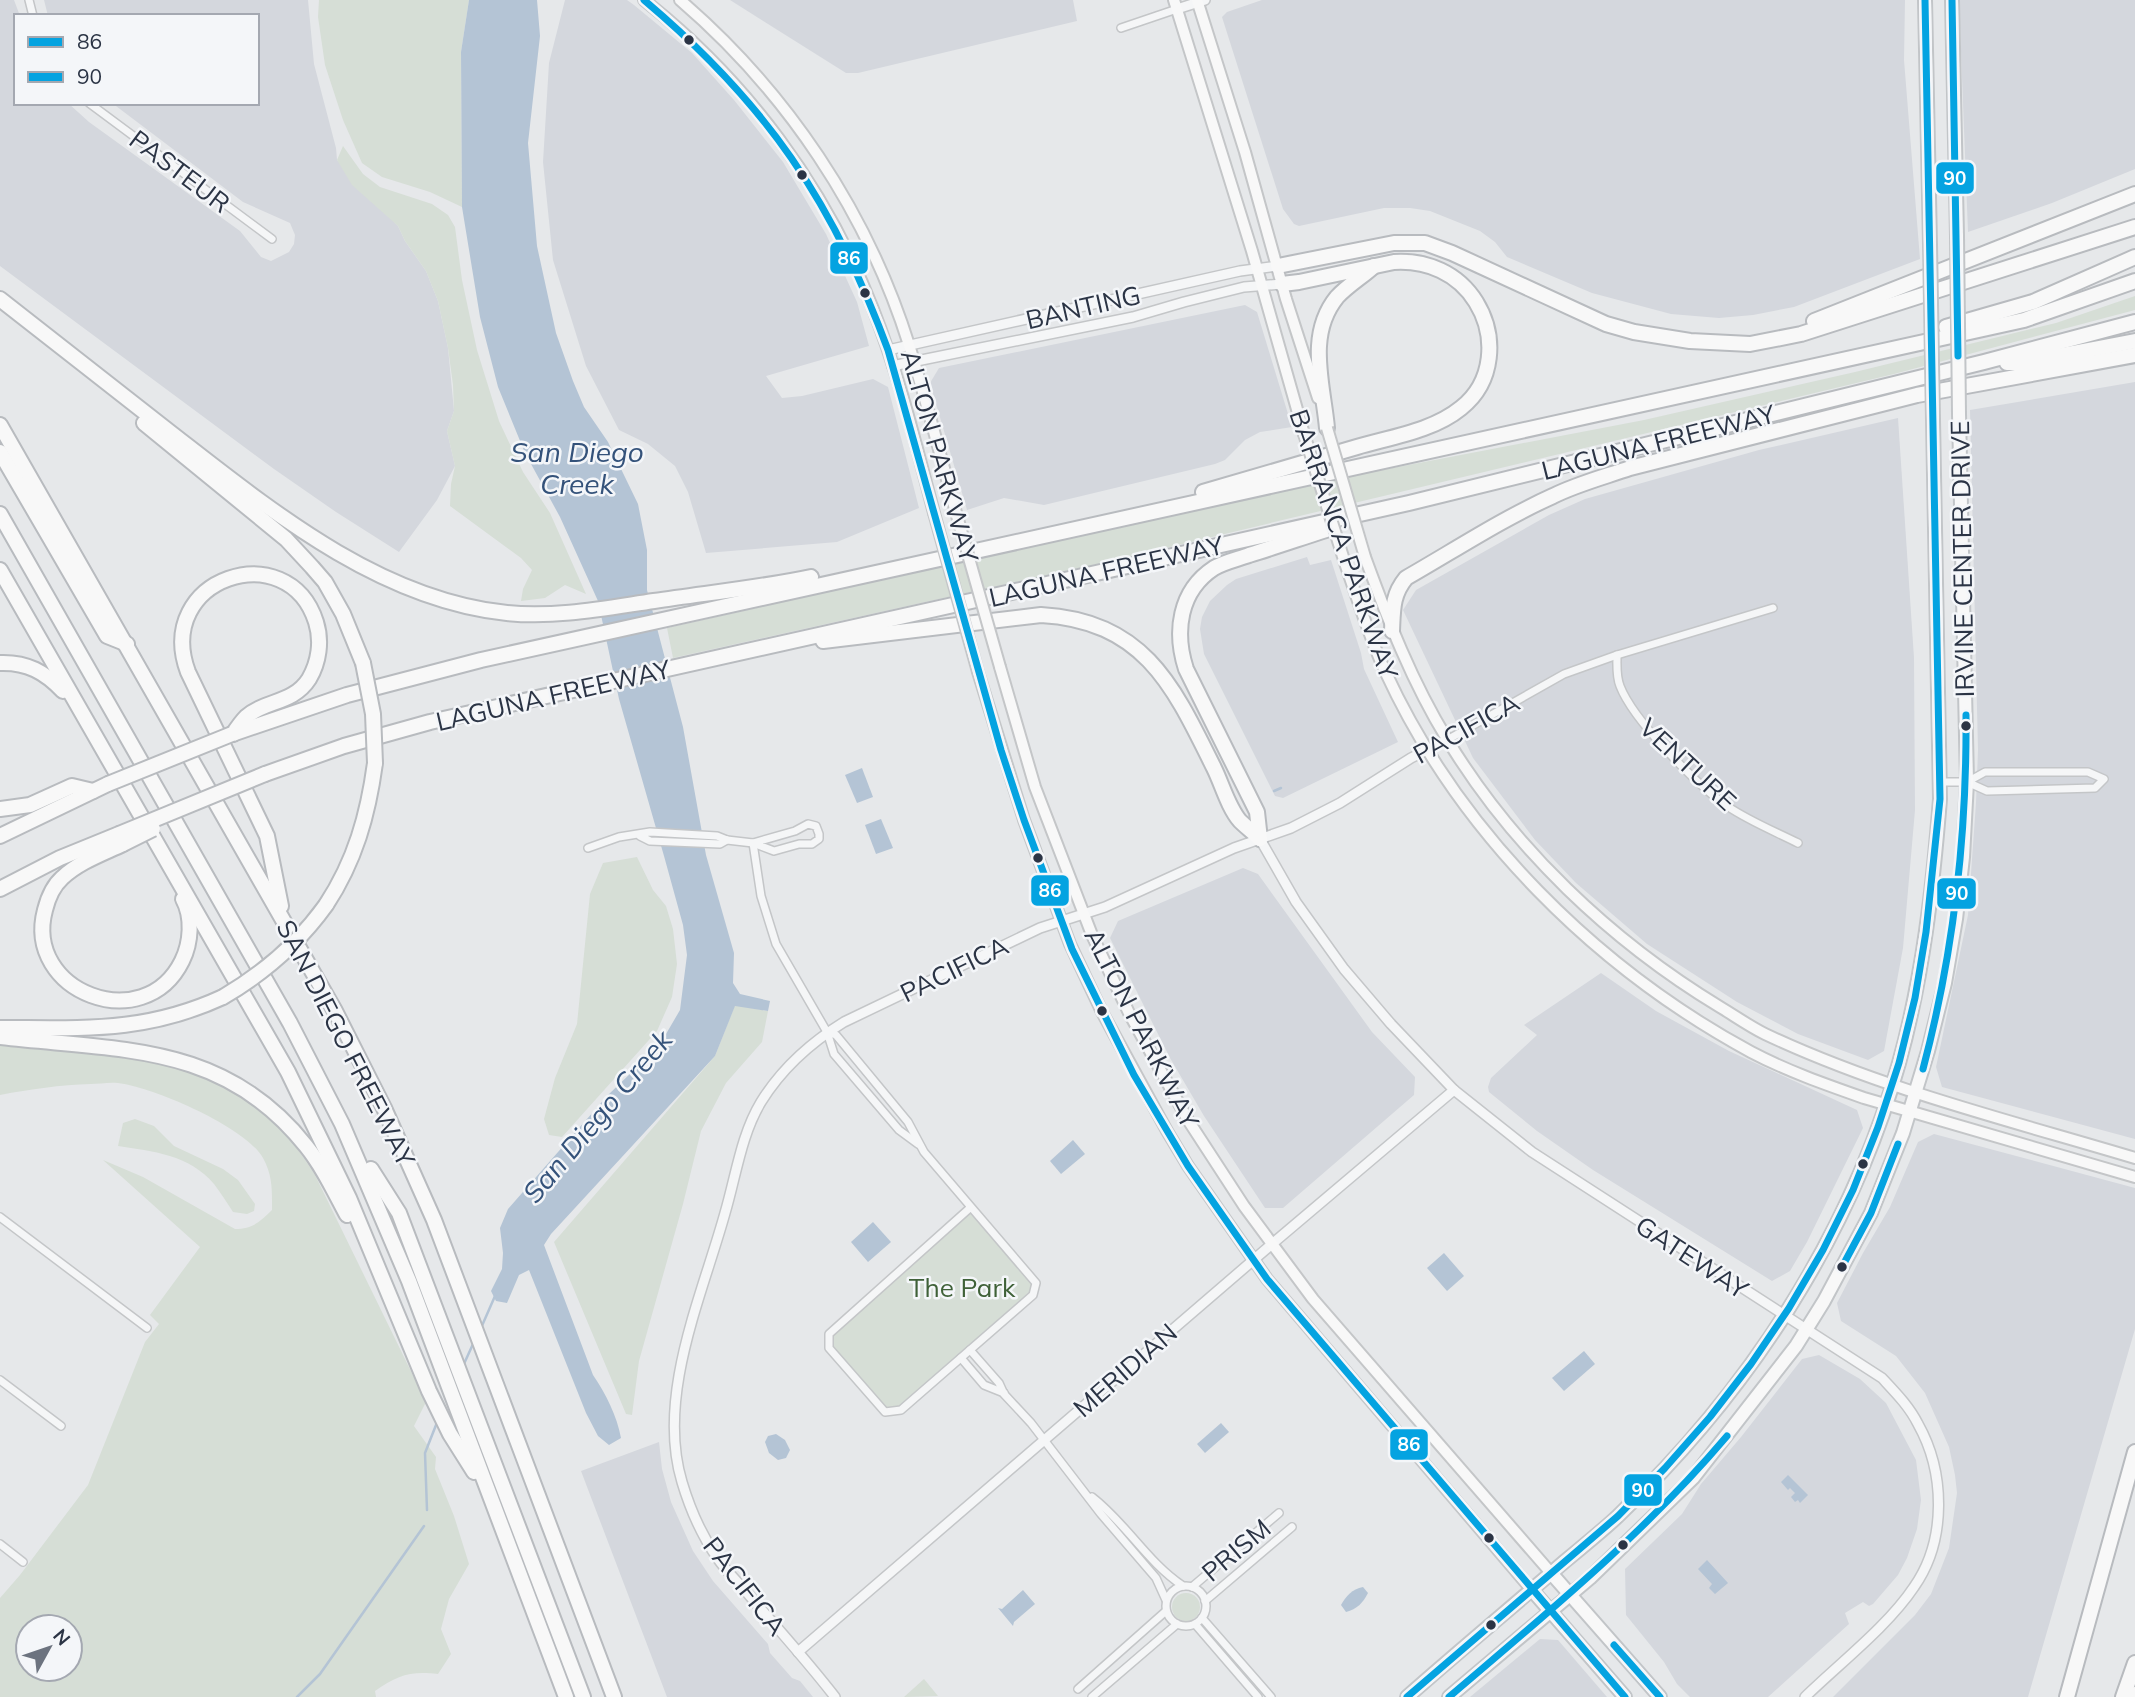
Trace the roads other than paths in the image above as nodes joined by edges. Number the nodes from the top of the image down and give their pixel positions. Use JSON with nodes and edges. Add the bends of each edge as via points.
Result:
{"nodes":[{"id":1,"x":644,"y":0,"type":"edge"},
{"id":2,"x":680,"y":0,"type":"edge"},
{"id":3,"x":1925,"y":0,"type":"edge"},
{"id":4,"x":1952,"y":0,"type":"edge"},
{"id":5,"x":1200,"y":1,"type":"edge"},
{"id":6,"x":1176,"y":4,"type":"edge"},
{"id":7,"x":1121,"y":28,"type":"dead end"},
{"id":8,"x":92,"y":105,"type":"edge"},
{"id":9,"x":2135,"y":194,"type":"edge"},
{"id":10,"x":2135,"y":228,"type":"edge"},
{"id":11,"x":272,"y":239,"type":"dead end"},
{"id":12,"x":2135,"y":257,"type":"edge"},
{"id":13,"x":1376,"y":264,"type":"junction"},
{"id":14,"x":1278,"y":266,"type":"junction"},
{"id":15,"x":1256,"y":269,"type":"junction"},
{"id":16,"x":2135,"y":281,"type":"edge"},
{"id":17,"x":1282,"y":284,"type":"junction"},
{"id":18,"x":1261,"y":285,"type":"junction"},
{"id":19,"x":0,"y":301,"type":"edge"},
{"id":20,"x":2135,"y":322,"type":"edge"},
{"id":21,"x":1690,"y":341,"type":"junction"},
{"id":22,"x":2135,"y":341,"type":"edge"},
{"id":23,"x":909,"y":346,"type":"junction"},
{"id":24,"x":888,"y":350,"type":"junction"},
{"id":25,"x":2135,"y":355,"type":"edge"},
{"id":26,"x":914,"y":362,"type":"junction"},
{"id":27,"x":1984,"y":362,"type":"junction"},
{"id":28,"x":1812,"y":365,"type":"junction"},
{"id":29,"x":892,"y":366,"type":"junction"},
{"id":30,"x":0,"y":425,"type":"edge"},
{"id":31,"x":1327,"y":428,"type":"junction"},
{"id":32,"x":0,"y":452,"type":"edge"},
{"id":33,"x":1409,"y":503,"type":"junction"},
{"id":34,"x":0,"y":514,"type":"edge"},
{"id":35,"x":1090,"y":524,"type":"junction"},
{"id":36,"x":903,"y":566,"type":"junction"},
{"id":37,"x":0,"y":570,"type":"edge"},
{"id":38,"x":1773,"y":608,"type":"dead end"},
{"id":39,"x":1392,"y":631,"type":"junction"},
{"id":40,"x":797,"y":641,"type":"junction"},
{"id":41,"x":127,"y":644,"type":"junction"},
{"id":42,"x":1617,"y":654,"type":"junction"},
{"id":43,"x":0,"y":663,"type":"edge"},
{"id":44,"x":78,"y":705,"type":"junction"},
{"id":45,"x":238,"y":730,"type":"junction"},
{"id":46,"x":1447,"y":740,"type":"junction"},
{"id":47,"x":1427,"y":749,"type":"junction"},
{"id":48,"x":1941,"y":782,"type":"junction"},
{"id":49,"x":1967,"y":782,"type":"junction"},
{"id":50,"x":93,"y":791,"type":"junction"},
{"id":51,"x":134,"y":804,"type":"junction"},
{"id":52,"x":0,"y":809,"type":"edge"},
{"id":53,"x":0,"y":836,"type":"edge"},
{"id":54,"x":121,"y":839,"type":"junction"},
{"id":55,"x":1260,"y":839,"type":"junction"},
{"id":56,"x":753,"y":843,"type":"junction"},
{"id":57,"x":1798,"y":843,"type":"dead end"},
{"id":58,"x":588,"y":848,"type":"dead end"},
{"id":59,"x":0,"y":889,"type":"edge"},
{"id":60,"x":1084,"y":914,"type":"junction"},
{"id":61,"x":1061,"y":920,"type":"junction"},
{"id":62,"x":284,"y":921,"type":"junction"},
{"id":63,"x":0,"y":1028,"type":"edge"},
{"id":64,"x":827,"y":1032,"type":"junction"},
{"id":65,"x":0,"y":1037,"type":"edge"},
{"id":66,"x":1892,"y":1083,"type":"junction"},
{"id":67,"x":1454,"y":1090,"type":"junction"},
{"id":68,"x":1917,"y":1092,"type":"junction"},
{"id":69,"x":1886,"y":1104,"type":"junction"},
{"id":70,"x":1910,"y":1112,"type":"junction"},
{"id":71,"x":342,"y":1124,"type":"junction"},
{"id":72,"x":919,"y":1145,"type":"junction"},
{"id":73,"x":2135,"y":1158,"type":"edge"},
{"id":74,"x":2135,"y":1177,"type":"edge"},
{"id":75,"x":971,"y":1207,"type":"junction"},
{"id":76,"x":0,"y":1217,"type":"edge"},
{"id":77,"x":1272,"y":1244,"type":"junction"},
{"id":78,"x":1253,"y":1260,"type":"junction"},
{"id":79,"x":382,"y":1277,"type":"junction"},
{"id":80,"x":1785,"y":1316,"type":"junction"},
{"id":81,"x":146,"y":1328,"type":"dead end"},
{"id":82,"x":1806,"y":1329,"type":"junction"},
{"id":83,"x":970,"y":1350,"type":"junction"},
{"id":84,"x":961,"y":1358,"type":"junction"},
{"id":85,"x":0,"y":1380,"type":"edge"},
{"id":86,"x":1004,"y":1394,"type":"junction"},
{"id":87,"x":61,"y":1426,"type":"dead end"},
{"id":88,"x":1043,"y":1440,"type":"junction"},
{"id":89,"x":2135,"y":1452,"type":"edge"},
{"id":90,"x":1086,"y":1492,"type":"junction"},
{"id":91,"x":490,"y":1497,"type":"junction"},
{"id":92,"x":1279,"y":1513,"type":"dead end"},
{"id":93,"x":1292,"y":1527,"type":"dead end"},
{"id":94,"x":0,"y":1544,"type":"edge"},
{"id":95,"x":23,"y":1562,"type":"dead end"},
{"id":96,"x":1551,"y":1573,"type":"junction"},
{"id":97,"x":1183,"y":1586,"type":"junction"},
{"id":98,"x":1192,"y":1587,"type":"junction"},
{"id":99,"x":1532,"y":1590,"type":"junction"},
{"id":100,"x":1570,"y":1594,"type":"junction"},
{"id":101,"x":1166,"y":1600,"type":"junction"},
{"id":102,"x":1205,"y":1601,"type":"junction"},
{"id":103,"x":1166,"y":1611,"type":"junction"},
{"id":104,"x":1550,"y":1611,"type":"junction"},
{"id":105,"x":1202,"y":1618,"type":"junction"},
{"id":106,"x":1177,"y":1624,"type":"junction"},
{"id":107,"x":1195,"y":1624,"type":"junction"},
{"id":108,"x":798,"y":1652,"type":"junction"},
{"id":109,"x":2135,"y":1663,"type":"edge"},
{"id":110,"x":1078,"y":1689,"type":"dead end"},
{"id":111,"x":566,"y":1697,"type":"edge"},
{"id":112,"x":583,"y":1697,"type":"edge"},
{"id":113,"x":614,"y":1697,"type":"edge"},
{"id":114,"x":835,"y":1697,"type":"edge"},
{"id":115,"x":1092,"y":1697,"type":"edge"},
{"id":116,"x":1258,"y":1697,"type":"edge"},
{"id":117,"x":1270,"y":1697,"type":"edge"},
{"id":118,"x":1407,"y":1697,"type":"edge"},
{"id":119,"x":1449,"y":1697,"type":"edge"},
{"id":120,"x":1625,"y":1697,"type":"edge"},
{"id":121,"x":1660,"y":1697,"type":"edge"},
{"id":122,"x":1805,"y":1697,"type":"edge"},
{"id":123,"x":2067,"y":1697,"type":"edge"},
{"id":124,"x":2123,"y":1697,"type":"edge"}],
"edges":[{"from":1,"to":24,"type":"main road","name":"ALTON PARKWAY","via":[[730,79],[786,146],[837,231]]},
{"from":2,"to":23,"type":"main road","name":"ALTON PARKWAY","via":[[756,74],[817,154],[873,252]]},
{"from":3,"to":48,"type":"main road","name":"IRVINE CENTER DRIVE","bridge":true},
{"from":4,"to":49,"type":"main road","name":"IRVINE CENTER DRIVE","bridge":true},
{"from":5,"to":6,"type":"street"},
{"from":5,"to":14,"type":"main road","name":"BARRANCA PARKWAY"},
{"from":6,"to":7,"type":"street"},
{"from":6,"to":15,"type":"main road","name":"BARRANCA PARKWAY"},
{"from":8,"to":11,"type":"street","name":"PASTEUR"},
{"from":9,"to":21,"type":"highway","via":[[1805,324],[1761,335]]},
{"from":10,"to":21,"type":"highway","via":[[1801,334],[1750,344]]},
{"from":12,"to":28,"type":"highway","via":[[2033,302]]},
{"from":13,"to":17,"type":"highway"},
{"from":13,"to":31,"type":"highway","via":[[1338,296],[1318,336]]},
{"from":13,"to":35,"type":"highway","via":[[1410,261],[1429,265],[1457,281],[1472,297],[1487,329],[1489,357],[1479,387],[1467,404],[1413,431]]},
{"from":14,"to":15,"type":"street","name":"BANTING"},
{"from":14,"to":17,"type":"main road","name":"BARRANCA PARKWAY"},
{"from":14,"to":21,"type":"highway","via":[[1394,243],[1425,243],[1606,324]]},
{"from":15,"to":18,"type":"main road","name":"BARRANCA PARKWAY"},
{"from":15,"to":23,"type":"street","name":"BANTING"},
{"from":16,"to":28,"type":"highway","via":[[2024,320]]},
{"from":17,"to":18,"type":"street","name":"BANTING"},
{"from":17,"to":31,"type":"main road","name":"BARRANCA PARKWAY"},
{"from":18,"to":26,"type":"street","name":"BANTING","via":[[1133,317]]},
{"from":18,"to":47,"type":"main road","name":"BARRANCA PARKWAY","bridge":true,"via":[[1345,563],[1385,672]]},
{"from":19,"to":36,"type":"highway","via":[[266,504],[382,576],[431,597],[491,611],[542,614],[780,584],[866,567]]},
{"from":19,"to":63,"type":"highway","bridge":true,"via":[[286,539],[312,567],[349,625],[363,663],[373,714],[375,763],[359,839],[345,872],[326,905],[273,964],[223,997],[167,1018],[130,1026]]},
{"from":20,"to":27,"type":"highway"},
{"from":22,"to":27,"type":"highway","via":[[2021,363]]},
{"from":23,"to":24,"type":"street","name":"BANTING"},
{"from":23,"to":26,"type":"main road","name":"ALTON PARKWAY"},
{"from":24,"to":29,"type":"main road","name":"ALTON PARKWAY"},
{"from":25,"to":39,"type":"highway","via":[[1878,404],[1630,468],[1566,491],[1521,511],[1406,578],[1394,600]]},
{"from":26,"to":29,"type":"street","name":"BANTING"},
{"from":26,"to":60,"type":"main road","name":"ALTON PARKWAY","bridge":true,"via":[[1035,787]]},
{"from":27,"to":33,"type":"highway","name":"LAGUNA FREEWAY"},
{"from":28,"to":35,"type":"highway","name":"LAGUNA FREEWAY"},
{"from":29,"to":61,"type":"main road","name":"ALTON PARKWAY","bridge":true,"via":[[978,672]]},
{"from":30,"to":41,"type":"highway","name":"SAN DIEGO FREEWAY"},
{"from":31,"to":39,"type":"main road","name":"BARRANCA PARKWAY","bridge":true},
{"from":32,"to":41,"type":"highway","via":[[107,636]]},
{"from":33,"to":40,"type":"highway","name":"LAGUNA FREEWAY"},
{"from":33,"to":55,"type":"highway","via":[[1222,564],[1204,576],[1187,599],[1179,634],[1184,661],[1257,812]]},
{"from":34,"to":71,"type":"highway","name":"SAN DIEGO FREEWAY","via":[[290,1023]]},
{"from":35,"to":36,"type":"highway","name":"LAGUNA FREEWAY"},
{"from":36,"to":45,"type":"highway","name":"LAGUNA FREEWAY","via":[[416,676]]},
{"from":37,"to":44,"type":"highway"},
{"from":38,"to":42,"type":"street","name":"PACIFICA"},
{"from":39,"to":46,"type":"main road","name":"BARRANCA PARKWAY"},
{"from":40,"to":54,"type":"highway","name":"LAGUNA FREEWAY","bridge":true,"via":[[430,722],[344,746],[187,805],[180,816]]},
{"from":40,"to":55,"type":"highway","via":[[1041,615],[1101,626],[1126,640],[1164,677],[1239,820]]},
{"from":41,"to":62,"type":"highway","name":"SAN DIEGO FREEWAY"},
{"from":42,"to":46,"type":"street","name":"PACIFICA","via":[[1564,674]]},
{"from":42,"to":57,"type":"street","name":"VENTURE","via":[[1617,672],[1626,698],[1665,747],[1713,796]]},
{"from":43,"to":44,"type":"highway","via":[[21,664],[41,672]]},
{"from":44,"to":51,"type":"highway"},
{"from":45,"to":50,"type":"highway","name":"LAGUNA FREEWAY","bridge":true},
{"from":45,"to":62,"type":"highway","via":[[247,716],[296,694],[310,677],[319,650],[314,617],[302,598],[286,584],[256,574],[227,578],[201,595],[184,623],[182,649],[188,672],[267,836]]},
{"from":46,"to":47,"type":"street","name":"PACIFICA"},
{"from":46,"to":66,"type":"main road","name":"BARRANCA PARKWAY","via":[[1519,836],[1564,886],[1623,940],[1763,1033]]},
{"from":47,"to":55,"type":"street","name":"PACIFICA","via":[[1340,803]]},
{"from":47,"to":69,"type":"main road","name":"BARRANCA PARKWAY","via":[[1505,855],[1551,905],[1612,958],[1752,1052]]},
{"from":48,"to":49,"type":"street"},
{"from":48,"to":66,"type":"main road","name":"IRVINE CENTER DRIVE","via":[[1922,955]]},
{"from":49,"to":49,"type":"street","via":[[1997,791],[2095,788],[2104,779],[2088,772],[1985,772]]},
{"from":49,"to":68,"type":"main road","name":"IRVINE CENTER DRIVE","via":[[1956,919]]},
{"from":50,"to":52,"type":"highway","via":[[72,786],[30,805]]},
{"from":50,"to":53,"type":"highway","name":"LAGUNA FREEWAY"},
{"from":51,"to":54,"type":"highway","via":[[187,907],[190,936],[178,968],[163,985],[137,998],[106,1000],[78,990],[57,970],[45,945],[43,918],[48,898],[62,878]]},
{"from":51,"to":79,"type":"highway","via":[[288,1072]]},
{"from":54,"to":59,"type":"highway","via":[[60,858]]},
{"from":55,"to":60,"type":"street","name":"PACIFICA"},
{"from":55,"to":67,"type":"street","name":"GATEWAY","via":[[1296,902],[1344,970]]},
{"from":56,"to":56,"type":"street","via":[[774,851],[812,844],[820,834],[816,826],[808,824]]},
{"from":56,"to":58,"type":"street","via":[[640,836],[619,837]]},
{"from":56,"to":64,"type":"street","via":[[773,937]]},
{"from":60,"to":61,"type":"street","name":"PACIFICA"},
{"from":60,"to":77,"type":"main road","name":"ALTON PARKWAY","via":[[1120,995],[1173,1094]]},
{"from":61,"to":64,"type":"street","name":"PACIFICA"},
{"from":61,"to":78,"type":"main road","name":"ALTON PARKWAY","via":[[1094,996],[1146,1095],[1188,1167]]},
{"from":62,"to":113,"type":"highway","name":"SAN DIEGO FREEWAY","via":[[384,1108],[434,1220]]},
{"from":64,"to":72,"type":"street","via":[[835,1054],[899,1130]]},
{"from":64,"to":72,"type":"street","via":[[836,1035],[908,1122]]},
{"from":64,"to":108,"type":"street","name":"PACIFICA","via":[[794,1059],[759,1105],[742,1147],[681,1365],[675,1410],[681,1480],[700,1528],[719,1561]]},
{"from":65,"to":79,"type":"highway","via":[[148,1053],[192,1064],[234,1082],[274,1112],[307,1148]]},
{"from":66,"to":68,"type":"main road","name":"BARRANCA PARKWAY"},
{"from":66,"to":69,"type":"main road","name":"IRVINE CENTER DRIVE"},
{"from":67,"to":77,"type":"street","name":"MERIDIAN"},
{"from":67,"to":80,"type":"street","name":"GATEWAY","via":[[1532,1152]]},
{"from":68,"to":70,"type":"main road","name":"IRVINE CENTER DRIVE"},
{"from":68,"to":73,"type":"main road","name":"BARRANCA PARKWAY"},
{"from":69,"to":70,"type":"main road","name":"BARRANCA PARKWAY"},
{"from":69,"to":80,"type":"main road","name":"IRVINE CENTER DRIVE","via":[[1841,1214]]},
{"from":70,"to":74,"type":"main road","name":"BARRANCA PARKWAY"},
{"from":70,"to":82,"type":"main road","name":"IRVINE CENTER DRIVE","via":[[1871,1213]]},
{"from":71,"to":91,"type":"highway","name":"SAN DIEGO FREEWAY","via":[[396,1249]]},
{"from":71,"to":112,"type":"highway","via":[[399,1213]]},
{"from":72,"to":75,"type":"street"},
{"from":75,"to":83,"type":"street","via":[[1036,1283],[1033,1295]]},
{"from":75,"to":84,"type":"street","via":[[829,1334],[829,1348],[886,1412],[901,1410]]},
{"from":76,"to":81,"type":"street"},
{"from":77,"to":78,"type":"street","name":"MERIDIAN"},
{"from":77,"to":96,"type":"main road","name":"ALTON PARKWAY","via":[[1352,1346]]},
{"from":78,"to":88,"type":"street","name":"MERIDIAN"},
{"from":78,"to":99,"type":"main road","name":"ALTON PARKWAY"},
{"from":79,"to":91,"type":"highway","via":[[450,1434]]},
{"from":80,"to":82,"type":"street","name":"GATEWAY"},
{"from":80,"to":96,"type":"main road","name":"IRVINE CENTER DRIVE","via":[[1686,1447],[1616,1518]]},
{"from":82,"to":100,"type":"main road","name":"IRVINE CENTER DRIVE","via":[[1693,1478]]},
{"from":82,"to":122,"type":"street","name":"GATEWAY","via":[[1882,1378],[1905,1403],[1931,1455],[1938,1503],[1927,1564],[1913,1590]]},
{"from":83,"to":84,"type":"street"},
{"from":83,"to":86,"type":"street"},
{"from":84,"to":86,"type":"street","via":[[984,1385]]},
{"from":85,"to":87,"type":"street"},
{"from":86,"to":88,"type":"street"},
{"from":88,"to":90,"type":"street"},
{"from":88,"to":108,"type":"street","name":"MERIDIAN"},
{"from":89,"to":123,"type":"highway"},
{"from":90,"to":97,"type":"street","via":[[1108,1509],[1163,1573]]},
{"from":90,"to":101,"type":"street","via":[[1156,1578]]},
{"from":91,"to":111,"type":"highway","name":"SAN DIEGO FREEWAY"},
{"from":92,"to":98,"type":"street","name":"PRISM"},
{"from":93,"to":102,"type":"street","name":"PRISM"},
{"from":94,"to":95,"type":"street"},
{"from":96,"to":99,"type":"main road","name":"IRVINE CENTER DRIVE"},
{"from":96,"to":100,"type":"main road","name":"ALTON PARKWAY"},
{"from":97,"to":98,"type":"street"},
{"from":97,"to":101,"type":"street","via":[[1172,1590]]},
{"from":98,"to":102,"type":"street"},
{"from":99,"to":104,"type":"main road","name":"ALTON PARKWAY"},
{"from":99,"to":118,"type":"main road","name":"IRVINE CENTER DRIVE"},
{"from":100,"to":104,"type":"main road","name":"IRVINE CENTER DRIVE"},
{"from":100,"to":121,"type":"main road","name":"ALTON PARKWAY"},
{"from":101,"to":103,"type":"street"},
{"from":102,"to":105,"type":"street"},
{"from":103,"to":106,"type":"street"},
{"from":103,"to":110,"type":"street"},
{"from":104,"to":119,"type":"main road","name":"IRVINE CENTER DRIVE"},
{"from":104,"to":120,"type":"main road","name":"ALTON PARKWAY"},
{"from":105,"to":107,"type":"street"},
{"from":105,"to":117,"type":"street"},
{"from":106,"to":107,"type":"street"},
{"from":106,"to":115,"type":"street"},
{"from":107,"to":116,"type":"street"},
{"from":108,"to":114,"type":"street","name":"PACIFICA"},
{"from":109,"to":124,"type":"highway"}]}
